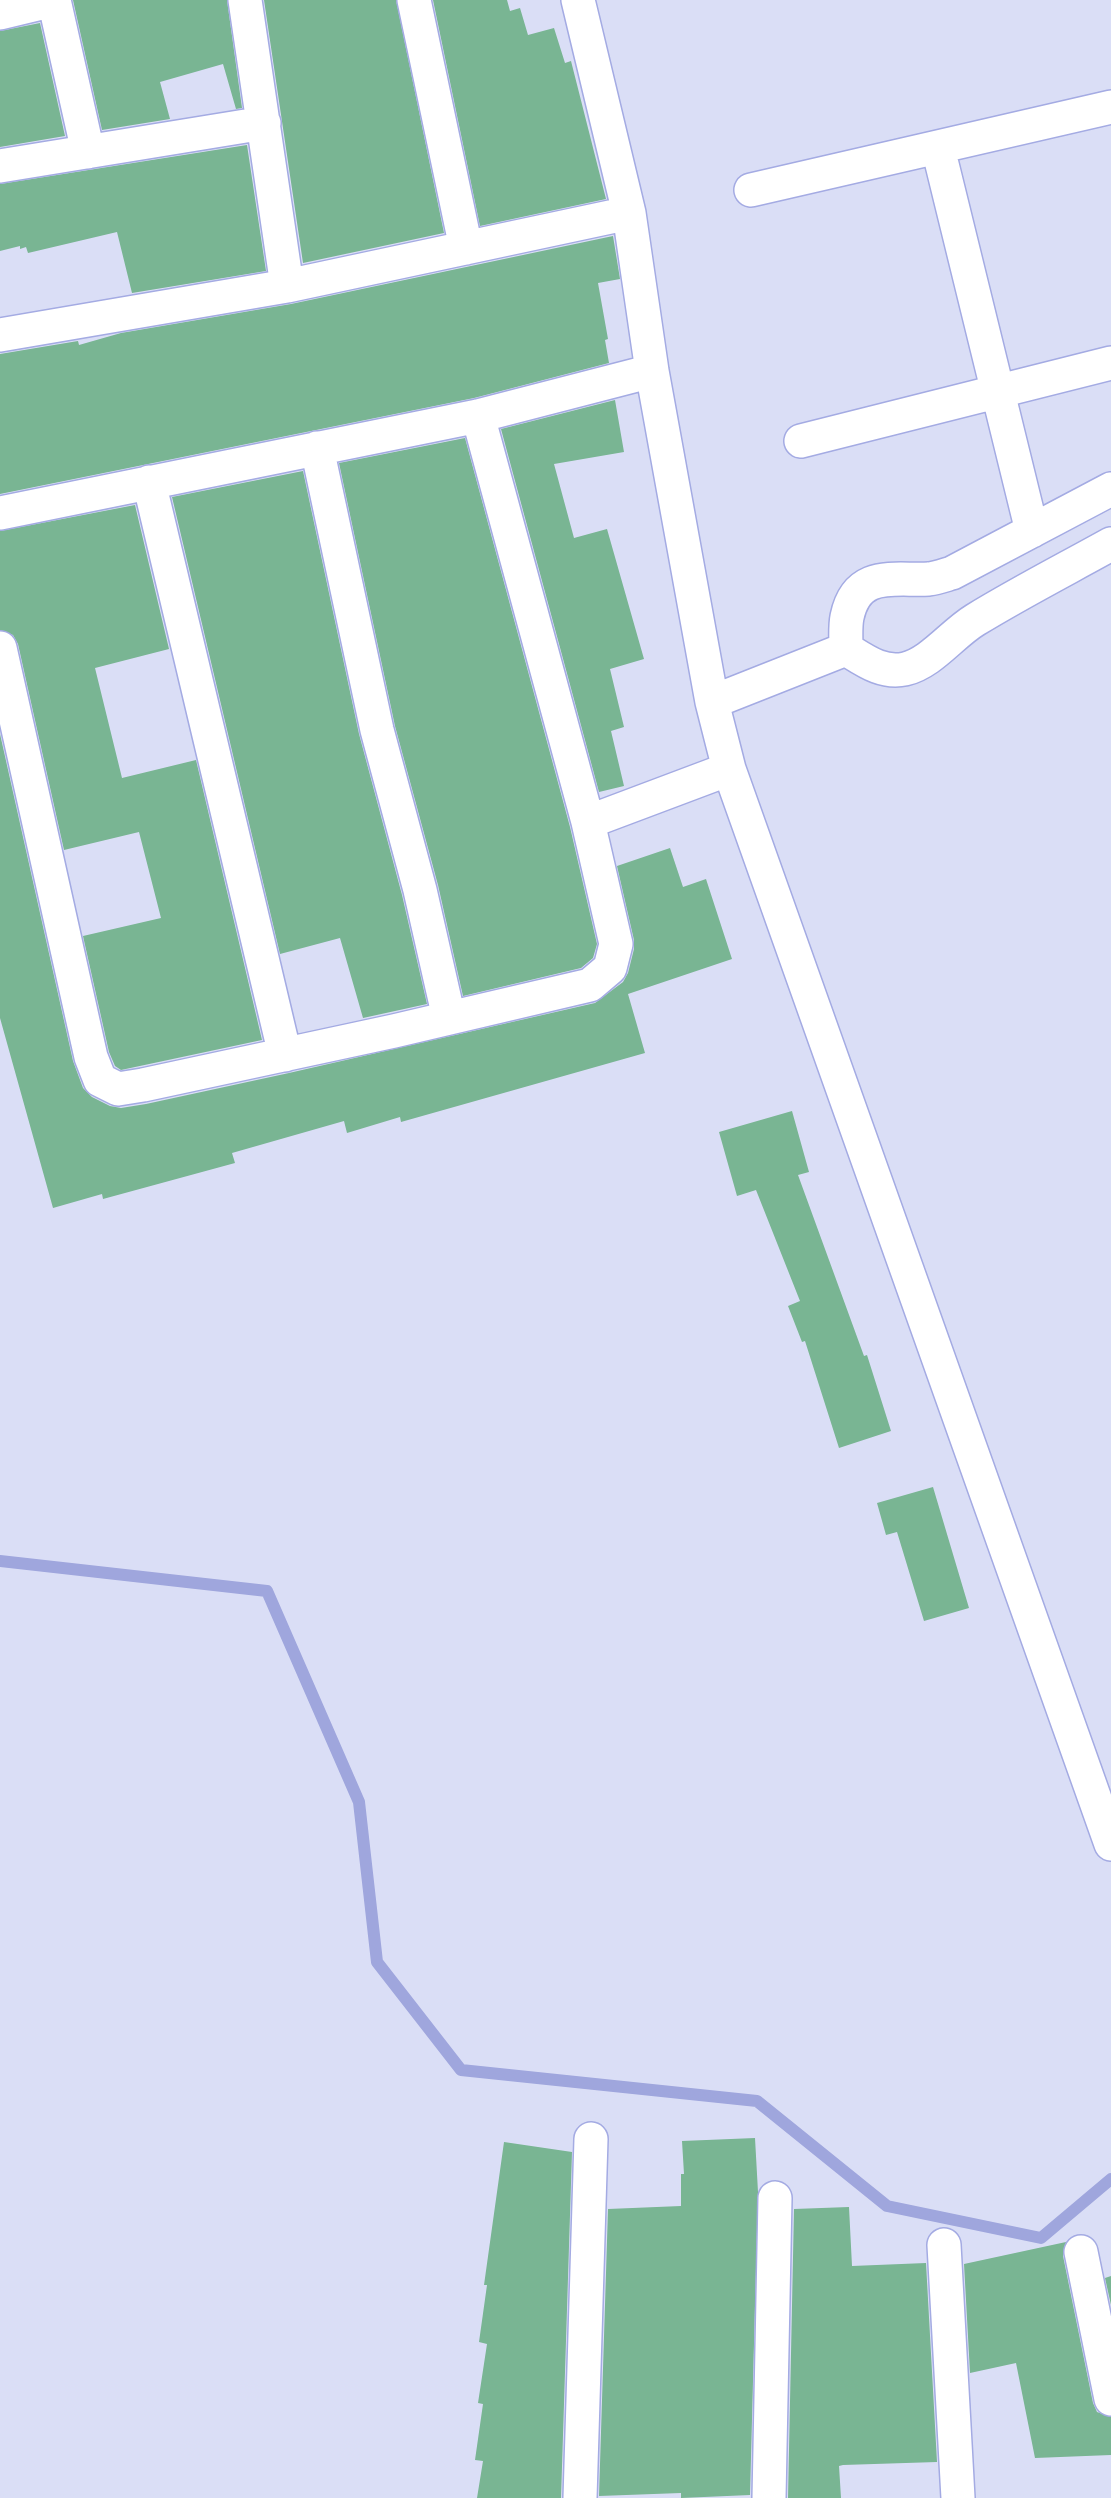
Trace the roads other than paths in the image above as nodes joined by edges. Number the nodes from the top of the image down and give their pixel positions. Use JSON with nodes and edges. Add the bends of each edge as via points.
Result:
{"nodes":[{"id":1,"x":54,"y":0,"type":"edge"},
{"id":2,"x":245,"y":0,"type":"edge"},
{"id":3,"x":414,"y":0,"type":"edge"},
{"id":4,"x":578,"y":0,"type":"edge"},
{"id":5,"x":0,"y":13,"type":"edge"},
{"id":6,"x":1111,"y":107,"type":"edge"},
{"id":7,"x":264,"y":123,"type":"junction"},
{"id":8,"x":938,"y":148,"type":"junction"},
{"id":9,"x":88,"y":152,"type":"junction"},
{"id":10,"x":0,"y":166,"type":"edge"},
{"id":11,"x":752,"y":190,"type":"dead end"},
{"id":12,"x":628,"y":213,"type":"junction"},
{"id":13,"x":465,"y":248,"type":"junction"},
{"id":14,"x":287,"y":286,"type":"junction"},
{"id":15,"x":0,"y":335,"type":"edge"},
{"id":16,"x":1111,"y":363,"type":"edge"},
{"id":17,"x":652,"y":371,"type":"junction"},
{"id":18,"x":997,"y":391,"type":"junction"},
{"id":19,"x":478,"y":416,"type":"junction"},
{"id":20,"x":801,"y":441,"type":"dead end"},
{"id":21,"x":316,"y":448,"type":"junction"},
{"id":22,"x":149,"y":482,"type":"junction"},
{"id":23,"x":1111,"y":489,"type":"edge"},
{"id":24,"x":0,"y":513,"type":"edge"},
{"id":25,"x":1032,"y":531,"type":"junction"},
{"id":26,"x":1111,"y":544,"type":"edge"},
{"id":27,"x":0,"y":648,"type":"edge"},
{"id":28,"x":846,"y":649,"type":"junction"},
{"id":29,"x":712,"y":702,"type":"junction"},
{"id":30,"x":729,"y":769,"type":"junction"},
{"id":31,"x":588,"y":822,"type":"junction"},
{"id":32,"x":449,"y":1018,"type":"junction"},
{"id":33,"x":285,"y":1055,"type":"junction"},
{"id":34,"x":1111,"y":1845,"type":"edge"},
{"id":35,"x":591,"y":2139,"type":"dead end"},
{"id":36,"x":775,"y":2198,"type":"dead end"},
{"id":37,"x":944,"y":2245,"type":"dead end"},
{"id":38,"x":1081,"y":2252,"type":"dead end"},
{"id":39,"x":1111,"y":2399,"type":"edge"},
{"id":40,"x":580,"y":2498,"type":"edge"},
{"id":41,"x":769,"y":2498,"type":"edge"},
{"id":42,"x":958,"y":2498,"type":"edge"}],
"edges":[{"from":1,"to":5,"type":"street"},
{"from":1,"to":9,"type":"street"},
{"from":2,"to":7,"type":"street"},
{"from":3,"to":13,"type":"street"},
{"from":4,"to":12,"type":"street"},
{"from":6,"to":8,"type":"street"},
{"from":7,"to":9,"type":"street"},
{"from":7,"to":14,"type":"street"},
{"from":8,"to":11,"type":"street"},
{"from":8,"to":18,"type":"street"},
{"from":9,"to":10,"type":"street"},
{"from":12,"to":13,"type":"street"},
{"from":12,"to":17,"type":"street"},
{"from":13,"to":14,"type":"street"},
{"from":14,"to":15,"type":"street"},
{"from":16,"to":18,"type":"street"},
{"from":17,"to":19,"type":"street"},
{"from":17,"to":29,"type":"street"},
{"from":18,"to":20,"type":"street"},
{"from":18,"to":25,"type":"street"},
{"from":19,"to":21,"type":"street"},
{"from":19,"to":31,"type":"street"},
{"from":21,"to":22,"type":"street"},
{"from":21,"to":32,"type":"street","via":[[377,730]]},
{"from":22,"to":24,"type":"street"},
{"from":22,"to":33,"type":"street"},
{"from":23,"to":25,"type":"street"},
{"from":25,"to":28,"type":"street","via":[[952,573],[931,579],[887,578],[873,582],[852,603],[847,618]]},
{"from":26,"to":28,"type":"street","via":[[976,620],[921,663],[906,669],[891,671],[872,665]]},
{"from":27,"to":33,"type":"street","via":[[91,1058],[100,1080],[118,1089],[143,1086]]},
{"from":28,"to":29,"type":"street"},
{"from":29,"to":30,"type":"street"},
{"from":30,"to":31,"type":"street"},
{"from":30,"to":34,"type":"street"},
{"from":31,"to":32,"type":"street","via":[[616,944],[610,968],[590,985]]},
{"from":32,"to":33,"type":"street"},
{"from":35,"to":40,"type":"street"},
{"from":36,"to":41,"type":"street"},
{"from":37,"to":42,"type":"street"},
{"from":38,"to":39,"type":"street"}]}
